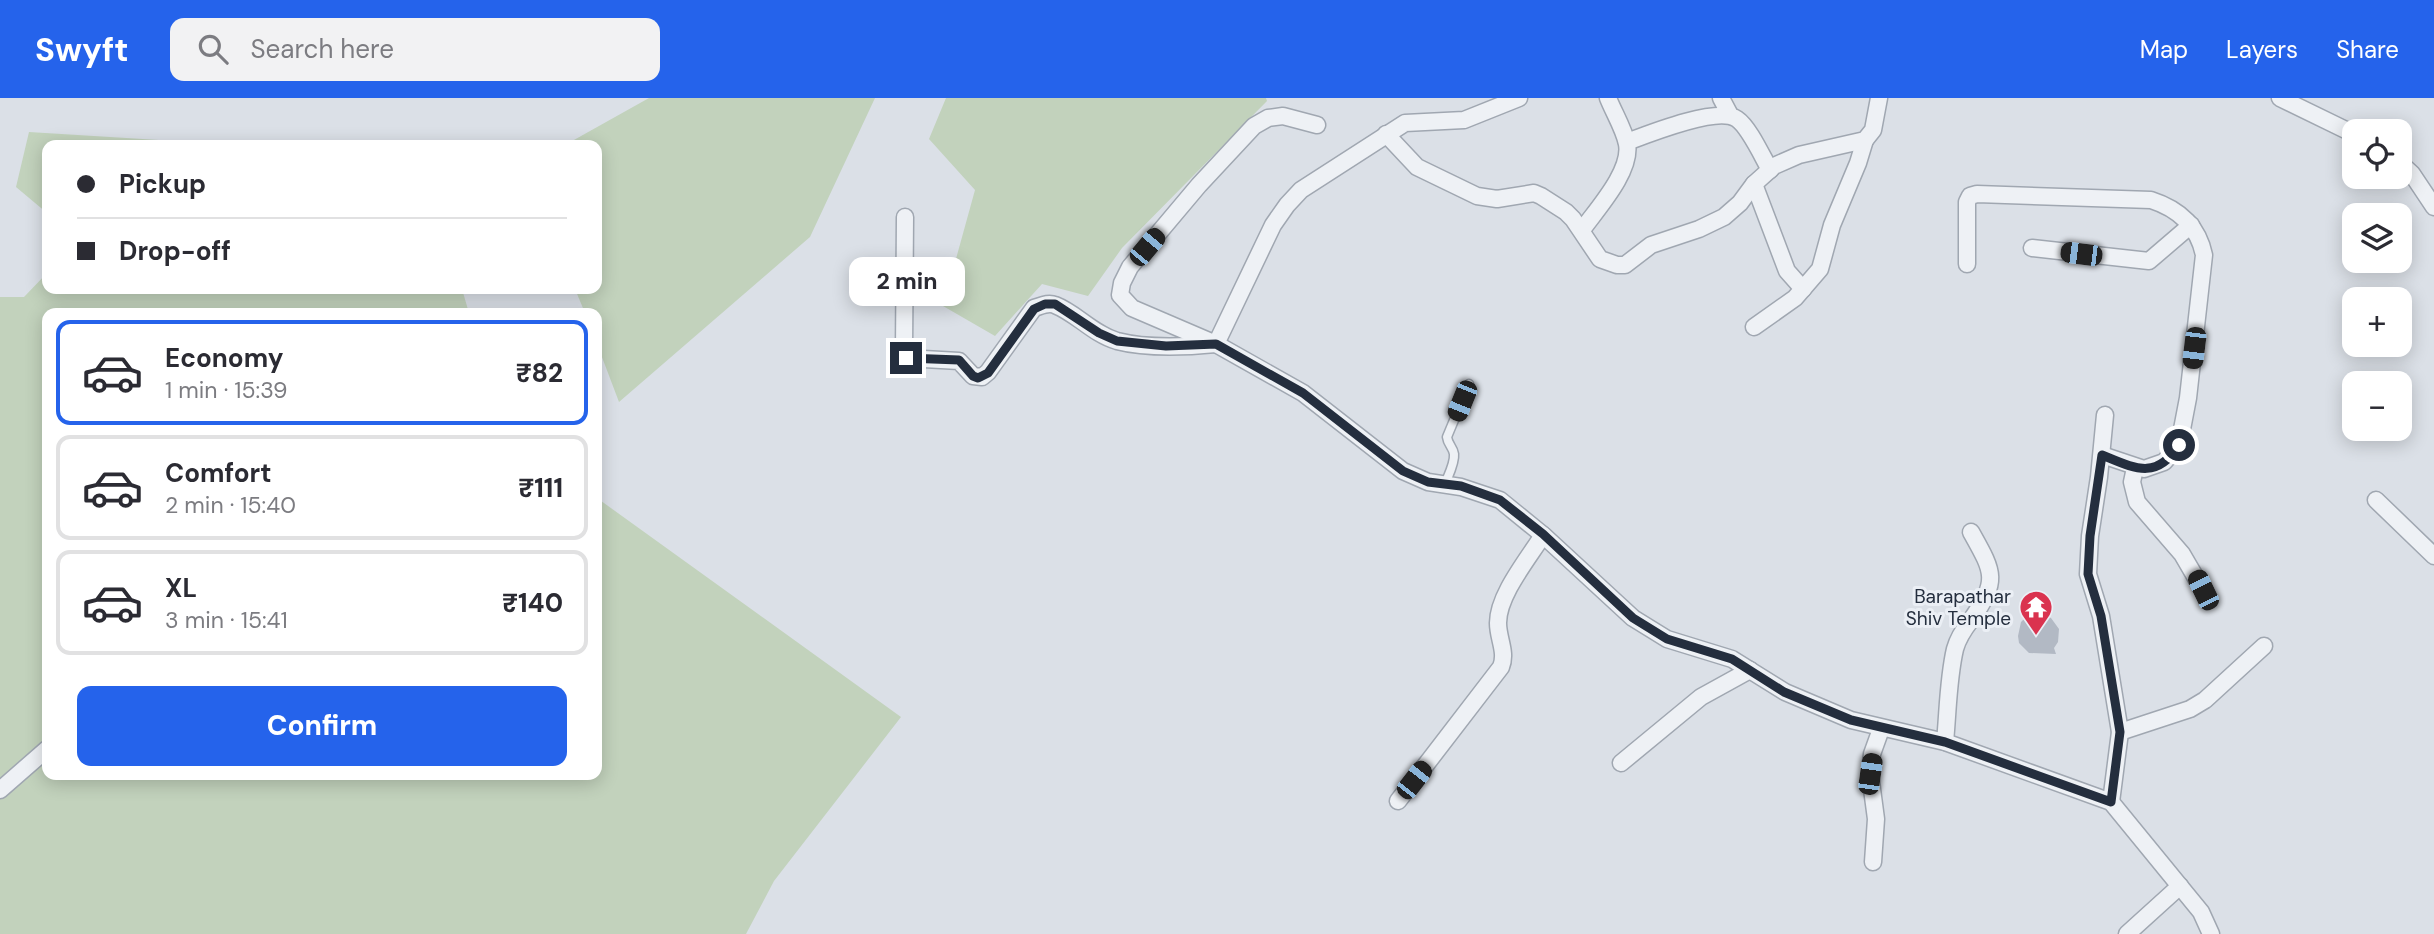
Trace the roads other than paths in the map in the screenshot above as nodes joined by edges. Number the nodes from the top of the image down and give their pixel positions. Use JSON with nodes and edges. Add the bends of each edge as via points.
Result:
{"nodes":[{"id":1,"x":1519,"y":98,"type":"edge"},
{"id":2,"x":1608,"y":98,"type":"edge"},
{"id":3,"x":1721,"y":98,"type":"edge"},
{"id":4,"x":1879,"y":98,"type":"edge"},
{"id":5,"x":2280,"y":98,"type":"edge"},
{"id":6,"x":1730,"y":115,"type":"junction"},
{"id":7,"x":1317,"y":125,"type":"dead end"},
{"id":8,"x":2342,"y":128,"type":"edge"},
{"id":9,"x":1386,"y":134,"type":"junction"},
{"id":10,"x":1865,"y":140,"type":"junction"},
{"id":11,"x":1627,"y":142,"type":"junction"},
{"id":12,"x":1769,"y":170,"type":"junction"},
{"id":13,"x":2412,"y":173,"type":"edge"},
{"id":14,"x":1754,"y":184,"type":"junction"},
{"id":15,"x":2434,"y":207,"type":"edge"},
{"id":16,"x":905,"y":217,"type":"dead end"},
{"id":17,"x":2191,"y":225,"type":"junction"},
{"id":18,"x":1582,"y":230,"type":"junction"},
{"id":19,"x":2032,"y":248,"type":"dead end"},
{"id":20,"x":1967,"y":264,"type":"dead end"},
{"id":21,"x":1803,"y":289,"type":"junction"},
{"id":22,"x":1754,"y":327,"type":"dead end"},
{"id":23,"x":1216,"y":344,"type":"junction"},
{"id":24,"x":1469,"y":384,"type":"dead end"},
{"id":25,"x":2105,"y":415,"type":"dead end"},
{"id":26,"x":2102,"y":455,"type":"junction"},
{"id":27,"x":2135,"y":468,"type":"junction"},
{"id":28,"x":1445,"y":484,"type":"junction"},
{"id":29,"x":2376,"y":500,"type":"dead end"},
{"id":30,"x":1971,"y":532,"type":"dead end"},
{"id":31,"x":1543,"y":534,"type":"junction"},
{"id":32,"x":2434,"y":556,"type":"edge"},
{"id":33,"x":2203,"y":590,"type":"dead end"},
{"id":34,"x":2264,"y":646,"type":"dead end"},
{"id":35,"x":1750,"y":670,"type":"junction"},
{"id":36,"x":1881,"y":729,"type":"junction"},
{"id":37,"x":2120,"y":732,"type":"junction"},
{"id":38,"x":1945,"y":742,"type":"junction"},
{"id":39,"x":42,"y":753,"type":"edge"},
{"id":40,"x":1621,"y":764,"type":"dead end"},
{"id":41,"x":0,"y":790,"type":"edge"},
{"id":42,"x":1398,"y":801,"type":"dead end"},
{"id":43,"x":2111,"y":802,"type":"junction"},
{"id":44,"x":1873,"y":862,"type":"dead end"},
{"id":45,"x":2180,"y":886,"type":"junction"},
{"id":46,"x":2127,"y":934,"type":"edge"},
{"id":47,"x":2211,"y":934,"type":"edge"}],
"edges":[{"from":1,"to":9,"type":"street","via":[[1464,120],[1405,123]]},
{"from":2,"to":11,"type":"street"},
{"from":3,"to":6,"type":"street"},
{"from":4,"to":10,"type":"street","via":[[1873,130]]},
{"from":5,"to":8,"type":"street"},
{"from":6,"to":11,"type":"street","via":[[1674,123]]},
{"from":6,"to":12,"type":"street","via":[[1742,123]]},
{"from":7,"to":23,"type":"street","via":[[1283,116],[1254,126],[1130,267],[1122,283],[1120,295],[1132,309]]},
{"from":9,"to":18,"type":"street","via":[[1417,167],[1477,197],[1534,193],[1566,212]]},
{"from":9,"to":23,"type":"street","via":[[1301,190],[1287,205]]},
{"from":10,"to":12,"type":"street","via":[[1799,155]]},
{"from":10,"to":21,"type":"street","via":[[1820,269]]},
{"from":11,"to":18,"type":"street","via":[[1621,174]]},
{"from":12,"to":14,"type":"street"},
{"from":13,"to":15,"type":"street"},
{"from":14,"to":18,"type":"street","via":[[1724,217],[1651,245],[1625,265],[1600,259]]},
{"from":14,"to":21,"type":"street","via":[[1787,271]]},
{"from":16,"to":23,"type":"street","via":[[906,358],[959,360],[973,376],[982,377],[1034,309],[1045,304],[1055,304],[1117,341],[1166,346]]},
{"from":17,"to":19,"type":"street","via":[[2149,261]]},
{"from":17,"to":20,"type":"street","via":[[2167,205],[2151,200],[1977,194],[1967,202]]},
{"from":17,"to":27,"type":"street","via":[[2204,255],[2179,445],[2158,466]]},
{"from":21,"to":22,"type":"street"},
{"from":23,"to":28,"type":"street","via":[[1303,393],[1403,471]]},
{"from":24,"to":28,"type":"lane","via":[[1447,437],[1454,458]]},
{"from":25,"to":26,"type":"street"},
{"from":26,"to":27,"type":"street"},
{"from":26,"to":37,"type":"street","via":[[2088,574],[2101,616]]},
{"from":27,"to":33,"type":"street","via":[[2132,482],[2137,502],[2182,554]]},
{"from":28,"to":31,"type":"street","via":[[1500,500]]},
{"from":29,"to":32,"type":"street"},
{"from":30,"to":38,"type":"street","via":[[1991,572],[1991,583],[1956,647]]},
{"from":31,"to":35,"type":"street","via":[[1633,618],[1667,639],[1722,655]]},
{"from":31,"to":42,"type":"street","via":[[1504,597],[1498,622],[1504,653],[1501,667]]},
{"from":34,"to":37,"type":"street","via":[[2190,709]]},
{"from":35,"to":36,"type":"street","via":[[1821,709]]},
{"from":35,"to":40,"type":"street","via":[[1701,697]]},
{"from":36,"to":38,"type":"street"},
{"from":36,"to":44,"type":"street","via":[[1870,774],[1876,819]]},
{"from":37,"to":43,"type":"street"},
{"from":38,"to":43,"type":"street"},
{"from":39,"to":41,"type":"street"},
{"from":43,"to":45,"type":"street"},
{"from":45,"to":46,"type":"street"},
{"from":45,"to":47,"type":"street","via":[[2201,912]]}]}
